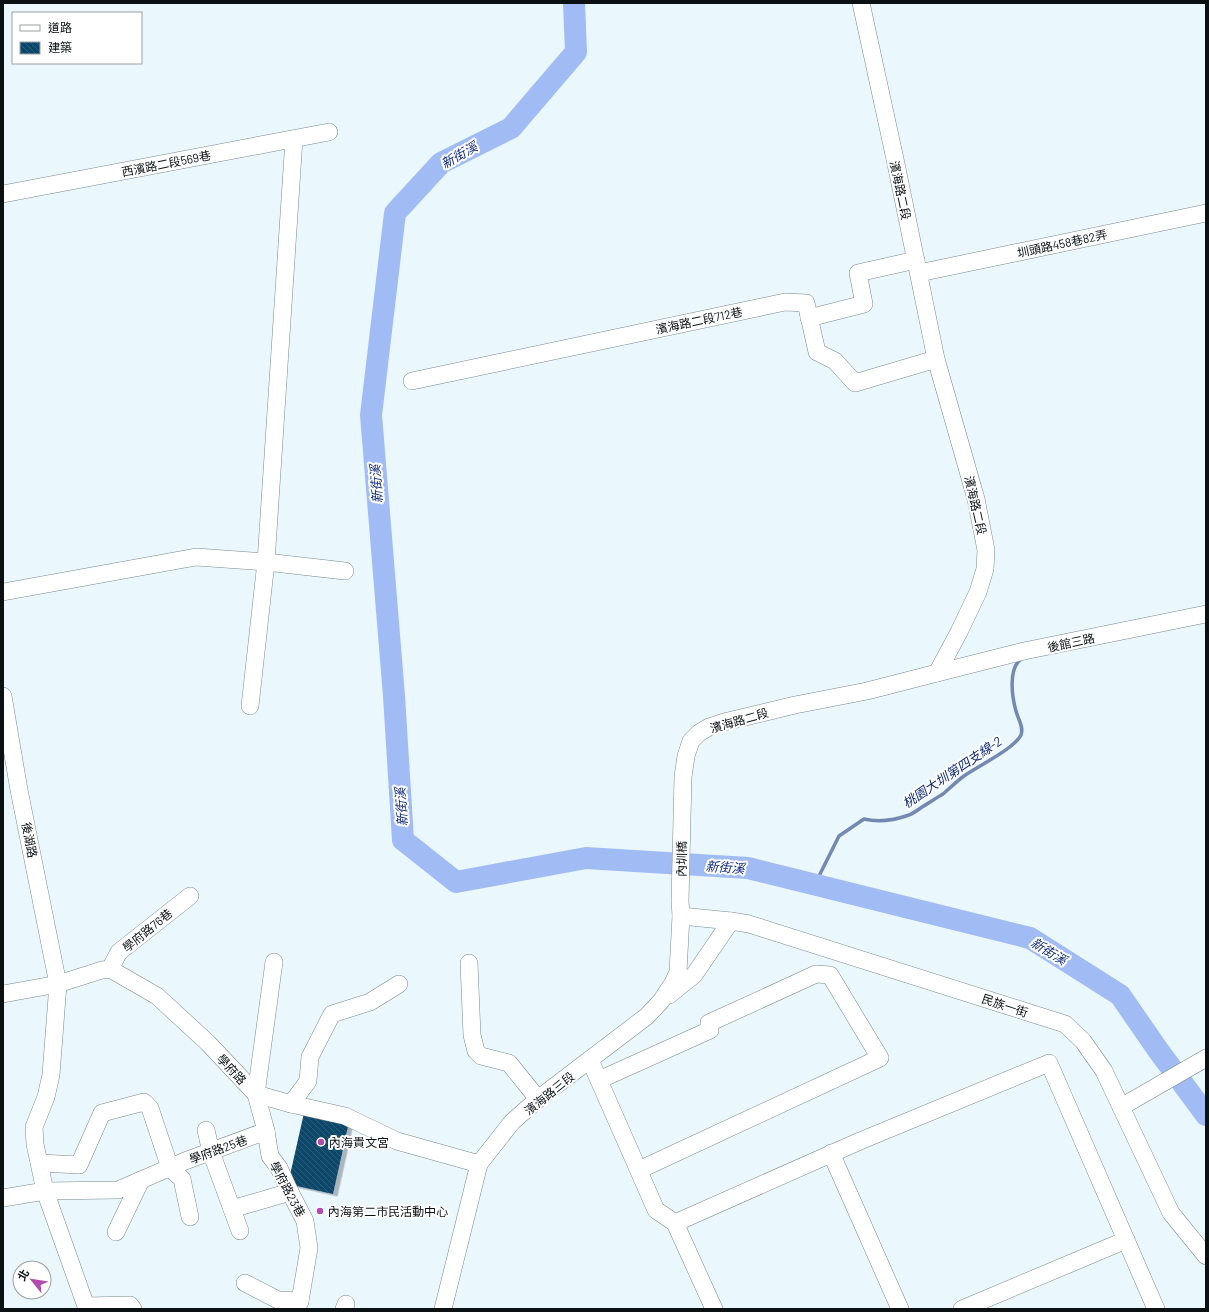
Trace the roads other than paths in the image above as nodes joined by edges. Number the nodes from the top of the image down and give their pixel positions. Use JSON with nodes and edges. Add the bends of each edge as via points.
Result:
{"nodes":[{"id":1,"x":861,"y":3,"type":"edge"},
{"id":2,"x":329,"y":132,"type":"dead end"},
{"id":3,"x":294,"y":139,"type":"junction"},
{"id":4,"x":3,"y":194,"type":"edge"},
{"id":5,"x":1206,"y":213,"type":"edge"},
{"id":6,"x":917,"y":267,"type":"junction"},
{"id":7,"x":809,"y":318,"type":"junction"},
{"id":8,"x":936,"y":359,"type":"junction"},
{"id":9,"x":412,"y":381,"type":"dead end"},
{"id":10,"x":266,"y":562,"type":"junction"},
{"id":11,"x":345,"y":571,"type":"dead end"},
{"id":12,"x":3,"y":592,"type":"edge"},
{"id":13,"x":1206,"y":614,"type":"edge"},
{"id":14,"x":936,"y":673,"type":"junction"},
{"id":15,"x":3,"y":696,"type":"edge"},
{"id":16,"x":250,"y":706,"type":"dead end"},
{"id":17,"x":682,"y":818,"type":"joint"},
{"id":18,"x":190,"y":896,"type":"dead end"},
{"id":19,"x":680,"y":908,"type":"junction"},
{"id":20,"x":731,"y":921,"type":"junction"},
{"id":21,"x":274,"y":962,"type":"dead end"},
{"id":22,"x":469,"y":963,"type":"dead end"},
{"id":23,"x":110,"y":969,"type":"junction"},
{"id":24,"x":58,"y":984,"type":"junction"},
{"id":25,"x":398,"y":984,"type":"dead end"},
{"id":26,"x":3,"y":994,"type":"edge"},
{"id":27,"x":661,"y":1001,"type":"junction"},
{"id":28,"x":1206,"y":1058,"type":"edge"},
{"id":29,"x":590,"y":1060,"type":"junction"},
{"id":30,"x":599,"y":1080,"type":"junction"},
{"id":31,"x":256,"y":1094,"type":"junction"},
{"id":32,"x":538,"y":1099,"type":"junction"},
{"id":33,"x":291,"y":1104,"type":"junction"},
{"id":34,"x":1121,"y":1107,"type":"junction"},
{"id":35,"x":206,"y":1130,"type":"dead end"},
{"id":36,"x":266,"y":1131,"type":"junction"},
{"id":37,"x":212,"y":1152,"type":"junction"},
{"id":38,"x":831,"y":1153,"type":"junction"},
{"id":39,"x":40,"y":1164,"type":"junction"},
{"id":40,"x":479,"y":1164,"type":"junction"},
{"id":41,"x":170,"y":1168,"type":"junction"},
{"id":42,"x":639,"y":1170,"type":"junction"},
{"id":43,"x":141,"y":1180,"type":"junction"},
{"id":44,"x":46,"y":1191,"type":"junction"},
{"id":45,"x":290,"y":1192,"type":"junction"},
{"id":46,"x":3,"y":1198,"type":"edge"},
{"id":47,"x":232,"y":1208,"type":"junction"},
{"id":48,"x":190,"y":1217,"type":"dead end"},
{"id":49,"x":674,"y":1223,"type":"junction"},
{"id":50,"x":240,"y":1231,"type":"dead end"},
{"id":51,"x":116,"y":1232,"type":"dead end"},
{"id":52,"x":1126,"y":1240,"type":"junction"},
{"id":53,"x":1206,"y":1256,"type":"edge"},
{"id":54,"x":245,"y":1282,"type":"dead end"},
{"id":55,"x":299,"y":1305,"type":"edge"},
{"id":56,"x":86,"y":1308,"type":"edge"},
{"id":57,"x":133,"y":1309,"type":"edge"},
{"id":58,"x":443,"y":1309,"type":"edge"},
{"id":59,"x":714,"y":1309,"type":"edge"},
{"id":60,"x":900,"y":1309,"type":"edge"},
{"id":61,"x":962,"y":1309,"type":"edge"},
{"id":62,"x":1156,"y":1309,"type":"edge"}],
"edges":[{"from":1,"to":6,"type":"street","name":"濱海路二段"},
{"from":2,"to":3,"type":"street","name":"西濱路二段569巷"},
{"from":3,"to":4,"type":"street","name":"西濱路二段569巷"},
{"from":3,"to":10,"type":"street"},
{"from":5,"to":6,"type":"street","name":"圳頭路458巷82弄"},
{"from":6,"to":7,"type":"street","name":"圳頭路458巷82弄","via":[[858,273],[864,304]]},
{"from":6,"to":8,"type":"street","name":"濱海路二段"},
{"from":7,"to":8,"type":"street","name":"濱海路二段712巷","via":[[817,352],[835,361],[855,383]]},
{"from":7,"to":9,"type":"street","name":"濱海路二段712巷","via":[[806,303],[785,302]]},
{"from":8,"to":14,"type":"street","name":"濱海路二段","via":[[976,499],[986,550],[985,569],[978,592]]},
{"from":10,"to":11,"type":"street"},
{"from":10,"to":12,"type":"street","via":[[196,557]]},
{"from":10,"to":16,"type":"street"},
{"from":13,"to":14,"type":"street","name":"後館三路","via":[[1024,651]]},
{"from":14,"to":17,"type":"street","name":"濱海路二段","via":[[709,727],[691,741],[686,756]]},
{"from":15,"to":24,"type":"street","name":"後湖路"},
{"from":17,"to":19,"type":"street","name":"內圳橋"},
{"from":18,"to":23,"type":"street","name":"學府路76巷","via":[[119,952]]},
{"from":19,"to":20,"type":"street","name":"民族一街"},
{"from":19,"to":27,"type":"street","name":"濱海路三段","via":[[678,972]]},
{"from":20,"to":27,"type":"street","via":[[694,975]]},
{"from":20,"to":34,"type":"street","name":"民族一街","via":[[1065,1024],[1083,1042],[1104,1071]]},
{"from":21,"to":31,"type":"street"},
{"from":22,"to":32,"type":"street","via":[[472,1035],[476,1051],[481,1056],[509,1063]]},
{"from":23,"to":24,"type":"street"},
{"from":23,"to":31,"type":"street","name":"學府路","via":[[157,996],[208,1043]]},
{"from":24,"to":26,"type":"street"},
{"from":24,"to":39,"type":"street","name":"後湖路","via":[[51,1075],[46,1097],[34,1127]]},
{"from":25,"to":33,"type":"street","via":[[370,1002],[332,1014],[310,1057],[308,1081]]},
{"from":27,"to":29,"type":"street","name":"濱海路三段","via":[[647,1016]]},
{"from":28,"to":34,"type":"street"},
{"from":29,"to":30,"type":"street"},
{"from":29,"to":32,"type":"street","name":"濱海路三段"},
{"from":30,"to":42,"type":"street"},
{"from":30,"to":42,"type":"street","via":[[710,1030],[709,1023],[816,974],[830,975],[880,1058]]},
{"from":31,"to":33,"type":"street","name":"學府路"},
{"from":31,"to":36,"type":"street","name":"學府路23巷"},
{"from":32,"to":40,"type":"street","name":"濱海路三段","via":[[512,1122]]},
{"from":33,"to":40,"type":"street","name":"學府路","via":[[345,1116],[397,1141]]},
{"from":34,"to":53,"type":"street","name":"民族一街","via":[[1171,1213]]},
{"from":35,"to":37,"type":"street"},
{"from":36,"to":37,"type":"street","name":"學府路25巷"},
{"from":36,"to":45,"type":"street","name":"學府路23巷","via":[[270,1156],[279,1168]]},
{"from":37,"to":41,"type":"street","name":"學府路25巷","via":[[206,1152]]},
{"from":37,"to":47,"type":"street"},
{"from":38,"to":49,"type":"street"},
{"from":38,"to":52,"type":"street","via":[[1049,1063]]},
{"from":38,"to":60,"type":"street"},
{"from":39,"to":41,"type":"street","via":[[79,1165],[102,1113],[144,1102],[150,1108]]},
{"from":39,"to":44,"type":"street","name":"後湖路"},
{"from":40,"to":58,"type":"street","name":"濱海路三段"},
{"from":41,"to":43,"type":"street"},
{"from":41,"to":48,"type":"street","via":[[182,1179]]},
{"from":42,"to":49,"type":"street","via":[[656,1210]]},
{"from":43,"to":44,"type":"street","via":[[118,1190]]},
{"from":43,"to":51,"type":"street"},
{"from":44,"to":46,"type":"street"},
{"from":44,"to":56,"type":"street","name":"後湖路"},
{"from":45,"to":47,"type":"street"},
{"from":45,"to":55,"type":"street","name":"學府路23巷","via":[[305,1221],[309,1248]]},
{"from":47,"to":50,"type":"street"},
{"from":49,"to":59,"type":"street"},
{"from":52,"to":61,"type":"street"},
{"from":52,"to":62,"type":"street"},
{"from":54,"to":55,"type":"street","via":[[278,1300]]},
{"from":56,"to":57,"type":"street","via":[[130,1305]]}]}
